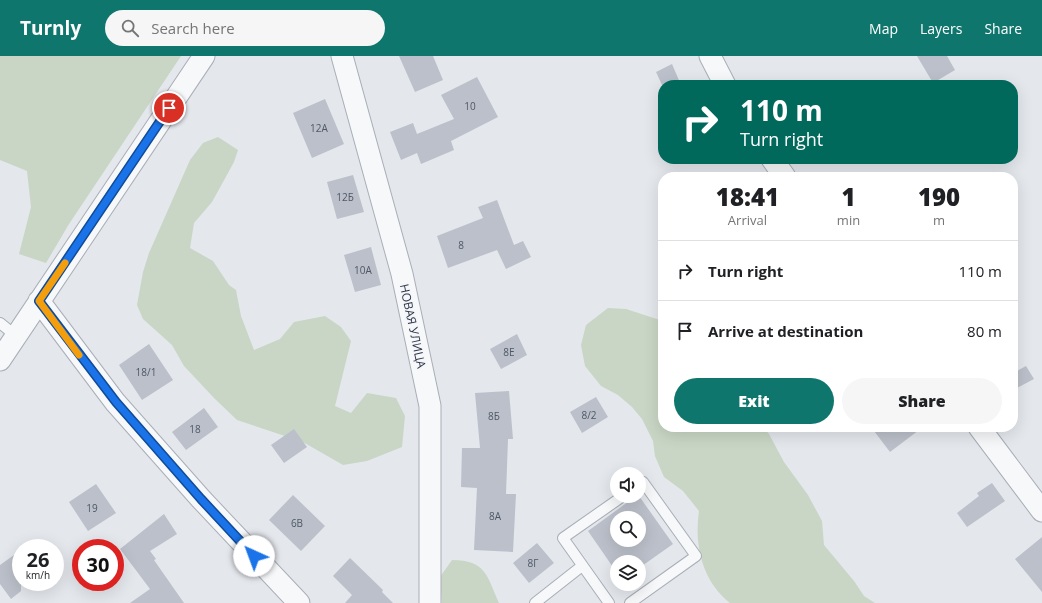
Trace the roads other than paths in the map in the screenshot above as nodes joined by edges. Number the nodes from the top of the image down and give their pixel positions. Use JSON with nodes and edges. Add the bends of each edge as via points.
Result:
{"nodes":[{"id":1,"x":204,"y":56,"type":"edge"},
{"id":2,"x":342,"y":56,"type":"edge"},
{"id":3,"x":710,"y":56,"type":"edge"},
{"id":4,"x":722,"y":80,"type":"edge"},
{"id":5,"x":776,"y":164,"type":"edge"},
{"id":6,"x":782,"y":172,"type":"edge"},
{"id":7,"x":39,"y":301,"type":"junction"},
{"id":8,"x":8,"y":329,"type":"edge"},
{"id":9,"x":0,"y":360,"type":"edge"},
{"id":10,"x":983,"y":432,"type":"edge"},
{"id":11,"x":646,"y":486,"type":"edge"},
{"id":12,"x":613,"y":503,"type":"edge"},
{"id":13,"x":1042,"y":511,"type":"edge"},
{"id":14,"x":582,"y":566,"type":"junction"},
{"id":15,"x":299,"y":603,"type":"edge"},
{"id":16,"x":430,"y":603,"type":"edge"},
{"id":17,"x":535,"y":603,"type":"edge"},
{"id":18,"x":609,"y":603,"type":"edge"},
{"id":19,"x":630,"y":603,"type":"edge"}],
"edges":[{"from":1,"to":7,"type":"street"},
{"from":2,"to":16,"type":"street","name":"НОВАЯ УЛИЦА","via":[[402,274],[430,406]]},
{"from":3,"to":4,"type":"street"},
{"from":5,"to":6,"type":"street"},
{"from":7,"to":8,"type":"street"},
{"from":7,"to":15,"type":"street","via":[[116,402],[201,499]]},
{"from":8,"to":9,"type":"street"},
{"from":10,"to":13,"type":"street"},
{"from":11,"to":19,"type":"lane","via":[[696,556]]},
{"from":12,"to":14,"type":"lane","via":[[563,538]]},
{"from":14,"to":17,"type":"lane"},
{"from":14,"to":18,"type":"lane"}]}
